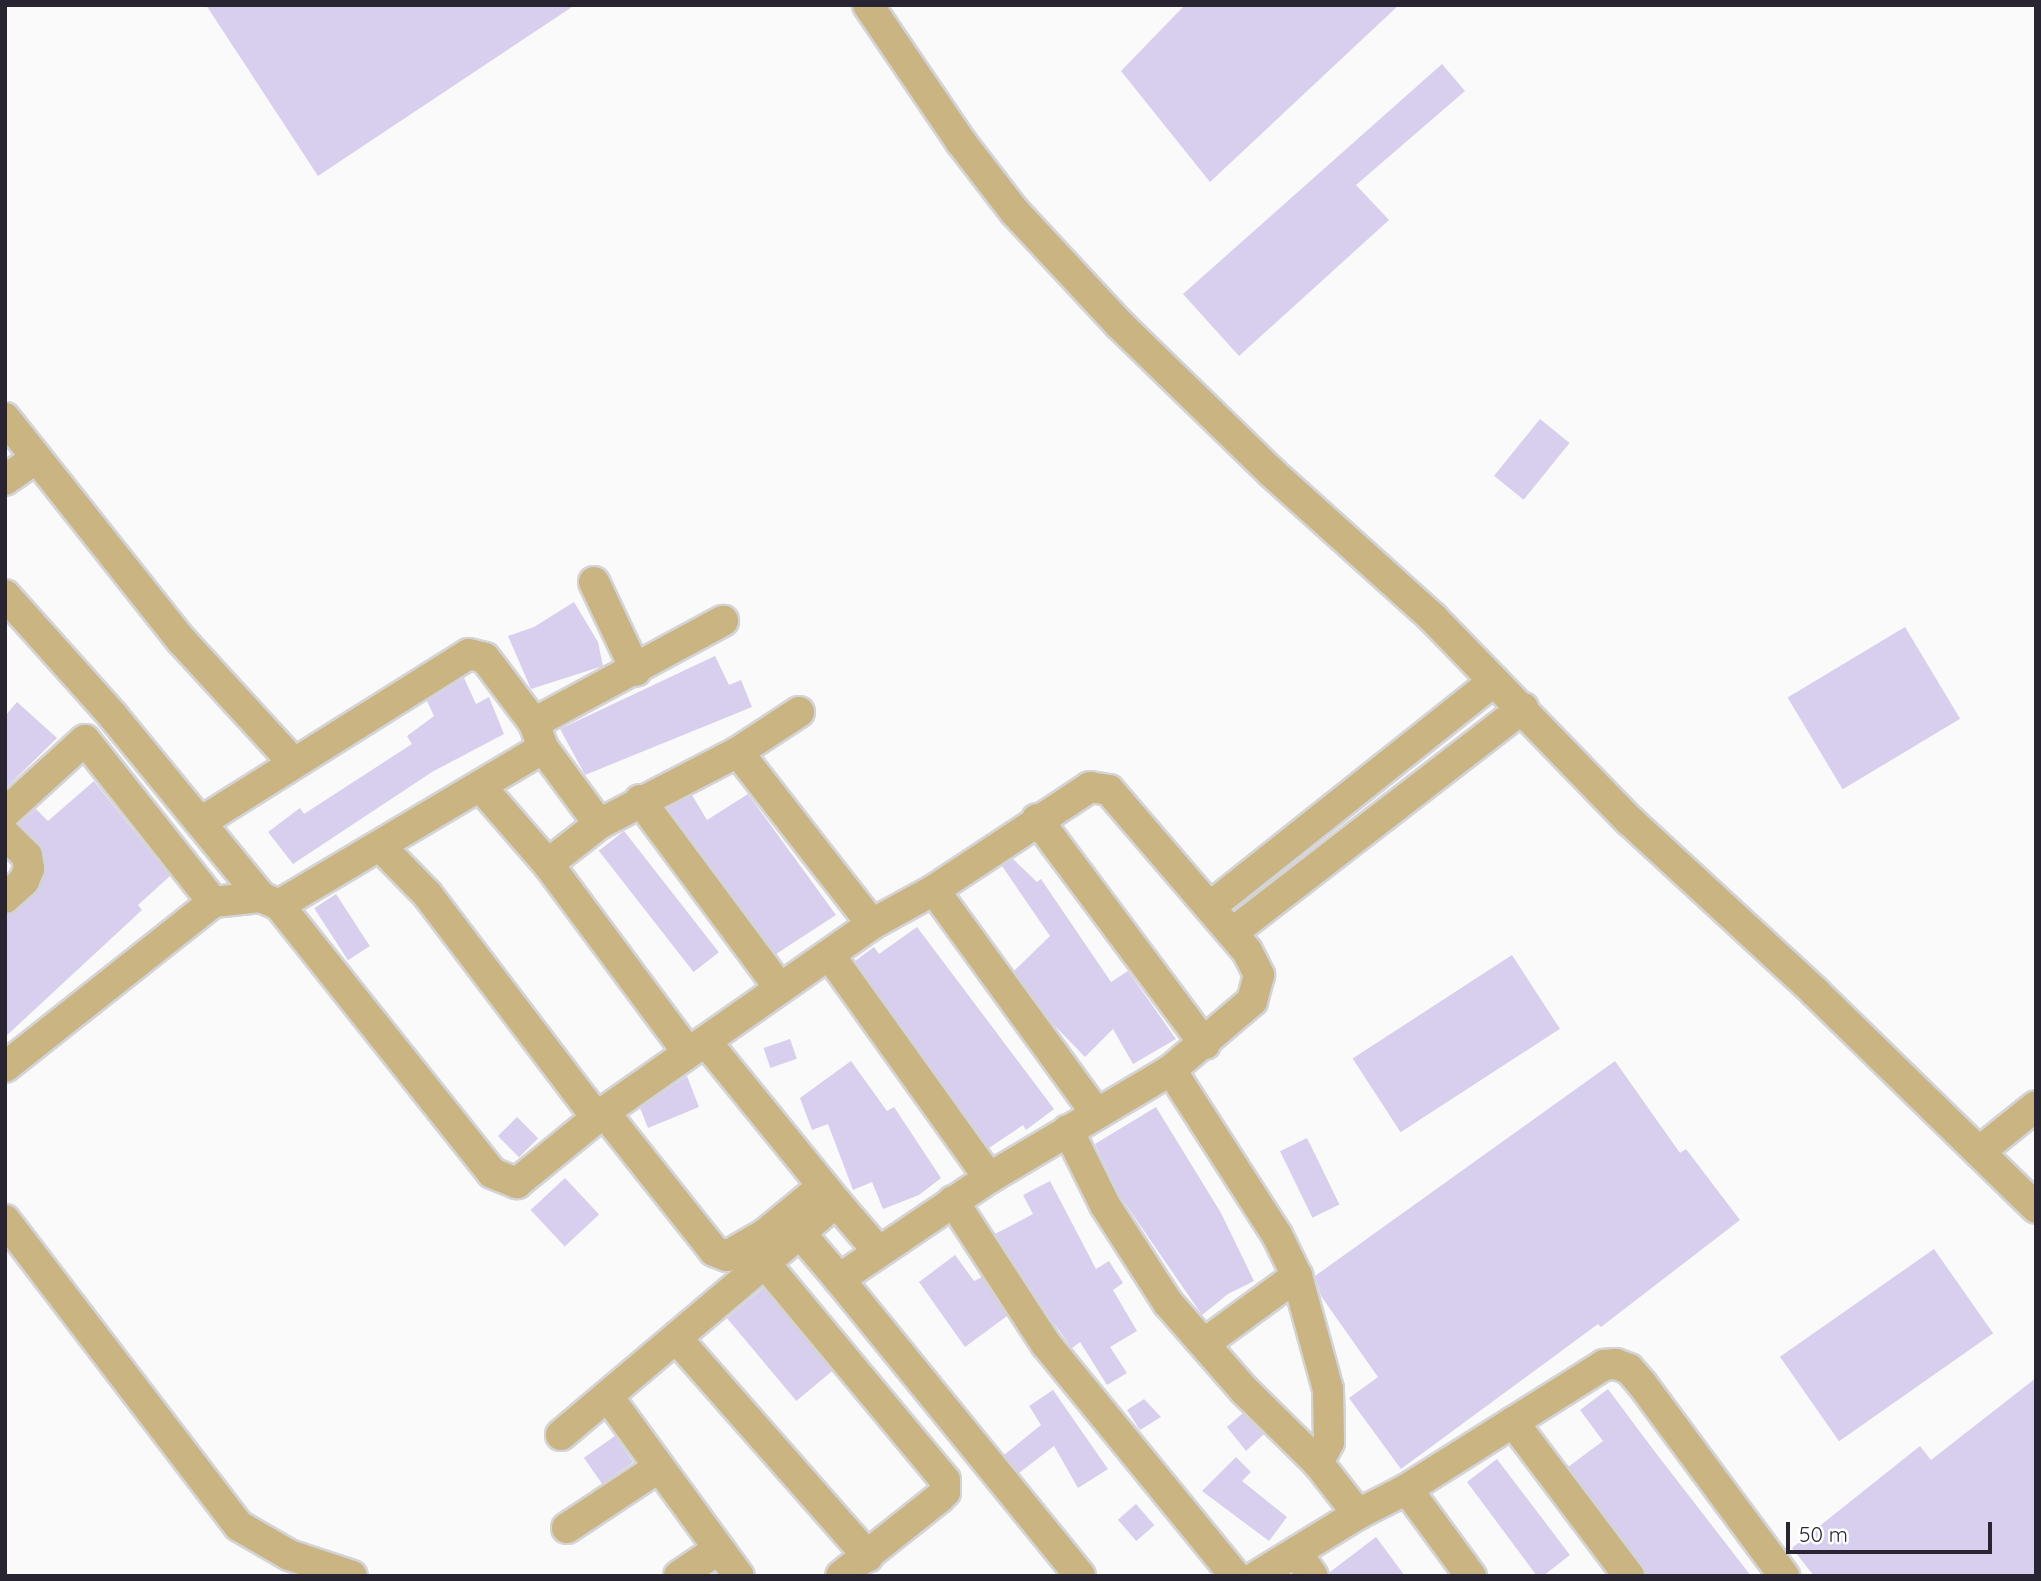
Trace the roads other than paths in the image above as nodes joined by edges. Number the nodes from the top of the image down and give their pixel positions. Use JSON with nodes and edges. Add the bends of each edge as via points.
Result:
{"nodes":[{"id":1,"x":868,"y":5,"type":"edge"},
{"id":2,"x":5,"y":418,"type":"edge"},
{"id":3,"x":36,"y":458,"type":"junction"},
{"id":4,"x":5,"y":480,"type":"edge"},
{"id":5,"x":594,"y":582,"type":"dead end"},
{"id":6,"x":5,"y":595,"type":"edge"},
{"id":7,"x":723,"y":621,"type":"dead end"},
{"id":8,"x":636,"y":671,"type":"junction"},
{"id":9,"x":1494,"y":681,"type":"junction"},
{"id":10,"x":1522,"y":708,"type":"junction"},
{"id":11,"x":799,"y":712,"type":"dead end"},
{"id":12,"x":538,"y":736,"type":"junction"},
{"id":13,"x":738,"y":752,"type":"junction"},
{"id":14,"x":293,"y":762,"type":"junction"},
{"id":15,"x":481,"y":787,"type":"junction"},
{"id":16,"x":1350,"y":799,"type":"junction"},
{"id":17,"x":640,"y":800,"type":"junction"},
{"id":18,"x":5,"y":813,"type":"edge"},
{"id":19,"x":1037,"y":819,"type":"junction"},
{"id":20,"x":201,"y":822,"type":"junction"},
{"id":21,"x":599,"y":824,"type":"junction"},
{"id":22,"x":1372,"y":827,"type":"junction"},
{"id":23,"x":5,"y":834,"type":"edge"},
{"id":24,"x":381,"y":847,"type":"junction"},
{"id":25,"x":548,"y":864,"type":"junction"},
{"id":26,"x":934,"y":890,"type":"junction"},
{"id":27,"x":5,"y":898,"type":"edge"},
{"id":28,"x":270,"y":901,"type":"junction"},
{"id":29,"x":213,"y":902,"type":"junction"},
{"id":30,"x":1210,"y":907,"type":"junction"},
{"id":31,"x":872,"y":924,"type":"junction"},
{"id":32,"x":1232,"y":933,"type":"junction"},
{"id":33,"x":831,"y":957,"type":"junction"},
{"id":34,"x":779,"y":987,"type":"junction"},
{"id":35,"x":1205,"y":1044,"type":"junction"},
{"id":36,"x":697,"y":1047,"type":"junction"},
{"id":37,"x":5,"y":1067,"type":"edge"},
{"id":38,"x":1171,"y":1070,"type":"junction"},
{"id":39,"x":2036,"y":1106,"type":"edge"},
{"id":40,"x":1097,"y":1114,"type":"junction"},
{"id":41,"x":601,"y":1115,"type":"junction"},
{"id":42,"x":1068,"y":1130,"type":"junction"},
{"id":43,"x":1979,"y":1152,"type":"junction"},
{"id":44,"x":989,"y":1178,"type":"junction"},
{"id":45,"x":830,"y":1194,"type":"junction"},
{"id":46,"x":953,"y":1201,"type":"junction"},
{"id":47,"x":2036,"y":1208,"type":"edge"},
{"id":48,"x":5,"y":1220,"type":"edge"},
{"id":49,"x":793,"y":1225,"type":"junction"},
{"id":50,"x":878,"y":1251,"type":"junction"},
{"id":51,"x":764,"y":1262,"type":"junction"},
{"id":52,"x":1297,"y":1276,"type":"junction"},
{"id":53,"x":839,"y":1279,"type":"junction"},
{"id":54,"x":678,"y":1339,"type":"junction"},
{"id":55,"x":1205,"y":1343,"type":"junction"},
{"id":56,"x":609,"y":1398,"type":"junction"},
{"id":57,"x":1513,"y":1422,"type":"junction"},
{"id":58,"x":561,"y":1435,"type":"dead end"},
{"id":59,"x":1318,"y":1463,"type":"junction"},
{"id":60,"x":656,"y":1469,"type":"junction"},
{"id":61,"x":1407,"y":1489,"type":"junction"},
{"id":62,"x":1357,"y":1514,"type":"junction"},
{"id":63,"x":567,"y":1528,"type":"dead end"},
{"id":64,"x":717,"y":1550,"type":"junction"},
{"id":65,"x":868,"y":1556,"type":"junction"},
{"id":66,"x":1305,"y":1564,"type":"edge"},
{"id":67,"x":352,"y":1576,"type":"edge"},
{"id":68,"x":680,"y":1576,"type":"edge"},
{"id":69,"x":739,"y":1576,"type":"edge"},
{"id":70,"x":841,"y":1576,"type":"edge"},
{"id":71,"x":1080,"y":1576,"type":"edge"},
{"id":72,"x":1235,"y":1576,"type":"edge"},
{"id":73,"x":1258,"y":1576,"type":"edge"},
{"id":74,"x":1471,"y":1576,"type":"edge"},
{"id":75,"x":1629,"y":1576,"type":"edge"},
{"id":76,"x":1784,"y":1576,"type":"edge"}],
"edges":[{"from":1,"to":9,"type":"street","via":[[961,142],[1083,287]]},
{"from":2,"to":3,"type":"street"},
{"from":3,"to":4,"type":"street"},
{"from":3,"to":14,"type":"street","via":[[182,641]]},
{"from":5,"to":8,"type":"street"},
{"from":6,"to":20,"type":"street"},
{"from":7,"to":8,"type":"street"},
{"from":8,"to":12,"type":"street"},
{"from":9,"to":10,"type":"street"},
{"from":9,"to":16,"type":"street"},
{"from":10,"to":22,"type":"street"},
{"from":10,"to":43,"type":"street","via":[[1630,821]]},
{"from":11,"to":13,"type":"street"},
{"from":12,"to":14,"type":"street","via":[[485,658],[469,654]]},
{"from":12,"to":15,"type":"street"},
{"from":12,"to":21,"type":"street"},
{"from":13,"to":17,"type":"street"},
{"from":13,"to":31,"type":"street"},
{"from":14,"to":20,"type":"street"},
{"from":15,"to":24,"type":"street"},
{"from":15,"to":25,"type":"street"},
{"from":16,"to":22,"type":"street"},
{"from":16,"to":30,"type":"street"},
{"from":17,"to":21,"type":"street"},
{"from":17,"to":34,"type":"street"},
{"from":18,"to":29,"type":"street","via":[[85,740]]},
{"from":19,"to":26,"type":"street"},
{"from":19,"to":30,"type":"street","via":[[1090,787],[1110,790]]},
{"from":19,"to":35,"type":"street"},
{"from":20,"to":28,"type":"street"},
{"from":21,"to":25,"type":"street"},
{"from":22,"to":32,"type":"street"},
{"from":23,"to":27,"type":"street","via":[[27,856],[29,869],[24,881]]},
{"from":24,"to":28,"type":"street"},
{"from":24,"to":41,"type":"street","via":[[427,894]]},
{"from":25,"to":36,"type":"street"},
{"from":26,"to":31,"type":"street"},
{"from":26,"to":40,"type":"street"},
{"from":28,"to":29,"type":"street"},
{"from":28,"to":41,"type":"street","via":[[492,1173],[517,1183],[529,1177]]},
{"from":29,"to":37,"type":"street"},
{"from":30,"to":32,"type":"street"},
{"from":31,"to":33,"type":"street"},
{"from":32,"to":35,"type":"street","via":[[1259,975],[1258,988],[1252,1001]]},
{"from":33,"to":34,"type":"street"},
{"from":33,"to":44,"type":"street"},
{"from":34,"to":36,"type":"street"},
{"from":35,"to":38,"type":"street"},
{"from":36,"to":41,"type":"street"},
{"from":36,"to":45,"type":"street"},
{"from":38,"to":40,"type":"street"},
{"from":38,"to":52,"type":"street","via":[[1277,1235]]},
{"from":39,"to":43,"type":"street"},
{"from":40,"to":42,"type":"street"},
{"from":41,"to":49,"type":"street","via":[[714,1251],[727,1256]]},
{"from":42,"to":44,"type":"street"},
{"from":42,"to":55,"type":"street","via":[[1105,1205],[1147,1273]]},
{"from":43,"to":47,"type":"street"},
{"from":44,"to":46,"type":"street"},
{"from":45,"to":49,"type":"street"},
{"from":45,"to":50,"type":"street"},
{"from":46,"to":50,"type":"street"},
{"from":46,"to":72,"type":"street","via":[[1046,1344]]},
{"from":48,"to":67,"type":"street","via":[[239,1526],[289,1555]]},
{"from":49,"to":51,"type":"street"},
{"from":49,"to":53,"type":"street"},
{"from":50,"to":53,"type":"street"},
{"from":51,"to":54,"type":"street"},
{"from":51,"to":65,"type":"street","via":[[945,1480],[945,1492],[939,1498]]},
{"from":52,"to":55,"type":"street"},
{"from":52,"to":59,"type":"street","via":[[1328,1389],[1329,1442]]},
{"from":53,"to":71,"type":"street"},
{"from":54,"to":56,"type":"street"},
{"from":54,"to":65,"type":"street"},
{"from":55,"to":59,"type":"street","via":[[1244,1390]]},
{"from":56,"to":58,"type":"street"},
{"from":56,"to":60,"type":"street"},
{"from":57,"to":61,"type":"street"},
{"from":57,"to":75,"type":"street"},
{"from":57,"to":76,"type":"street","via":[[1604,1366],[1629,1369]]},
{"from":59,"to":62,"type":"street"},
{"from":60,"to":63,"type":"street"},
{"from":60,"to":64,"type":"street"},
{"from":61,"to":62,"type":"street"},
{"from":61,"to":74,"type":"street"},
{"from":62,"to":66,"type":"street"},
{"from":64,"to":68,"type":"street"},
{"from":64,"to":69,"type":"street"},
{"from":65,"to":70,"type":"street"},
{"from":66,"to":73,"type":"street"}]}
